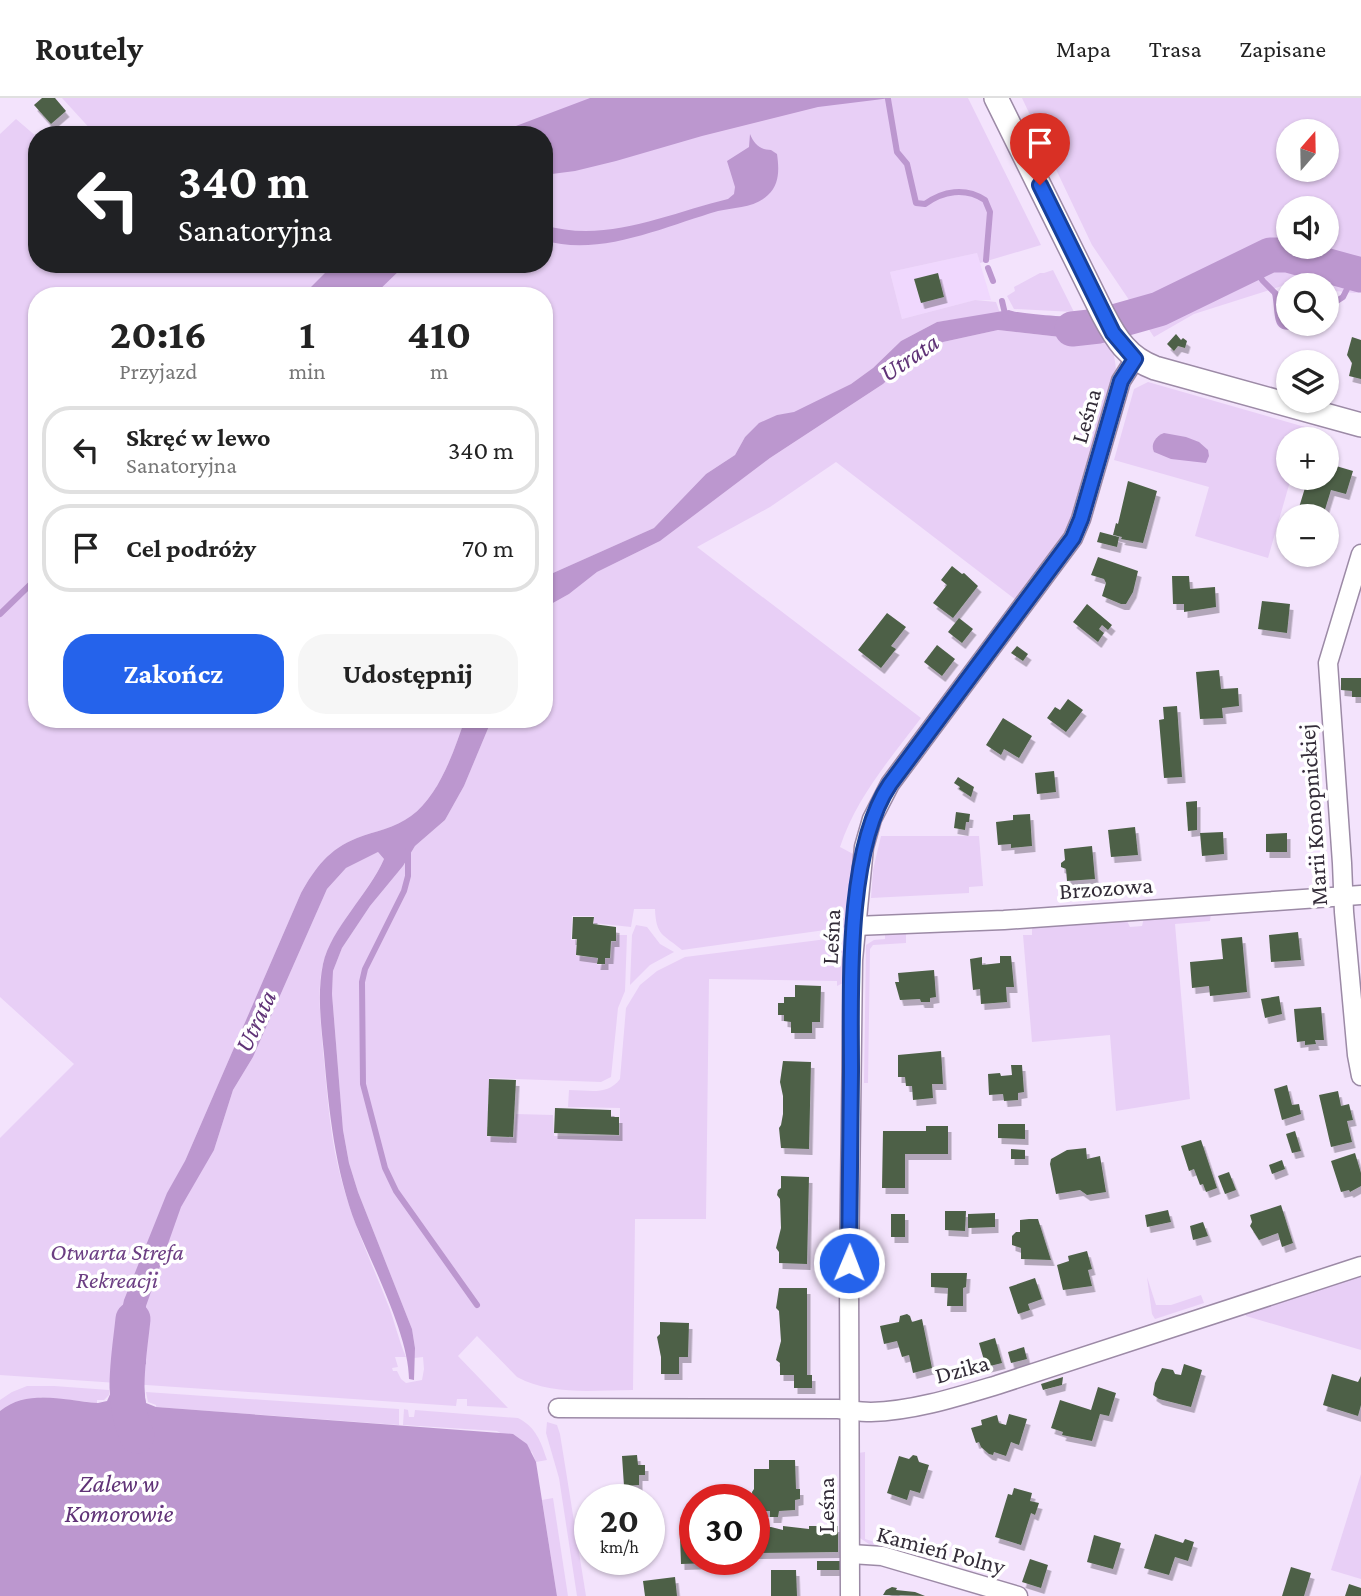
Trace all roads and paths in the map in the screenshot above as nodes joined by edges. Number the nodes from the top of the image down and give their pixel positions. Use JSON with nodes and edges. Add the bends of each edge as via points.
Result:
{"nodes":[{"id":1,"x":996,"y":98,"type":"edge"},
{"id":2,"x":1135,"y":359,"type":"junction"},
{"id":3,"x":1361,"y":425,"type":"edge"},
{"id":4,"x":1361,"y":554,"type":"edge"},
{"id":5,"x":1352,"y":895,"type":"edge"},
{"id":6,"x":855,"y":926,"type":"junction"},
{"id":7,"x":1361,"y":1076,"type":"edge"},
{"id":8,"x":1361,"y":1266,"type":"edge"},
{"id":9,"x":558,"y":1408,"type":"dead end"},
{"id":10,"x":850,"y":1410,"type":"junction"},
{"id":11,"x":851,"y":1554,"type":"junction"},
{"id":12,"x":850,"y":1596,"type":"edge"},
{"id":13,"x":1018,"y":1596,"type":"edge"}],
"edges":[{"from":1,"to":2,"type":"street","via":[[1108,323]]},
{"from":2,"to":3,"type":"street"},
{"from":2,"to":6,"type":"street","name":"Leśna","via":[[1121,381],[1073,538],[881,799],[864,847]]},
{"from":4,"to":5,"type":"street","name":"Marii Konopnickiej","via":[[1328,663]]},
{"from":5,"to":6,"type":"street","name":"Brzozowa"},
{"from":5,"to":7,"type":"street","name":"Marii Konopnickiej"},
{"from":6,"to":10,"type":"street","name":"Leśna"},
{"from":8,"to":10,"type":"street","name":"Dzika","via":[[993,1387],[896,1409]]},
{"from":9,"to":10,"type":"street","name":"Dzika"},
{"from":10,"to":11,"type":"street","name":"Leśna"},
{"from":11,"to":12,"type":"street","name":"Leśna"},
{"from":11,"to":13,"type":"street","name":"Kamień Polny","via":[[882,1556]]}]}
